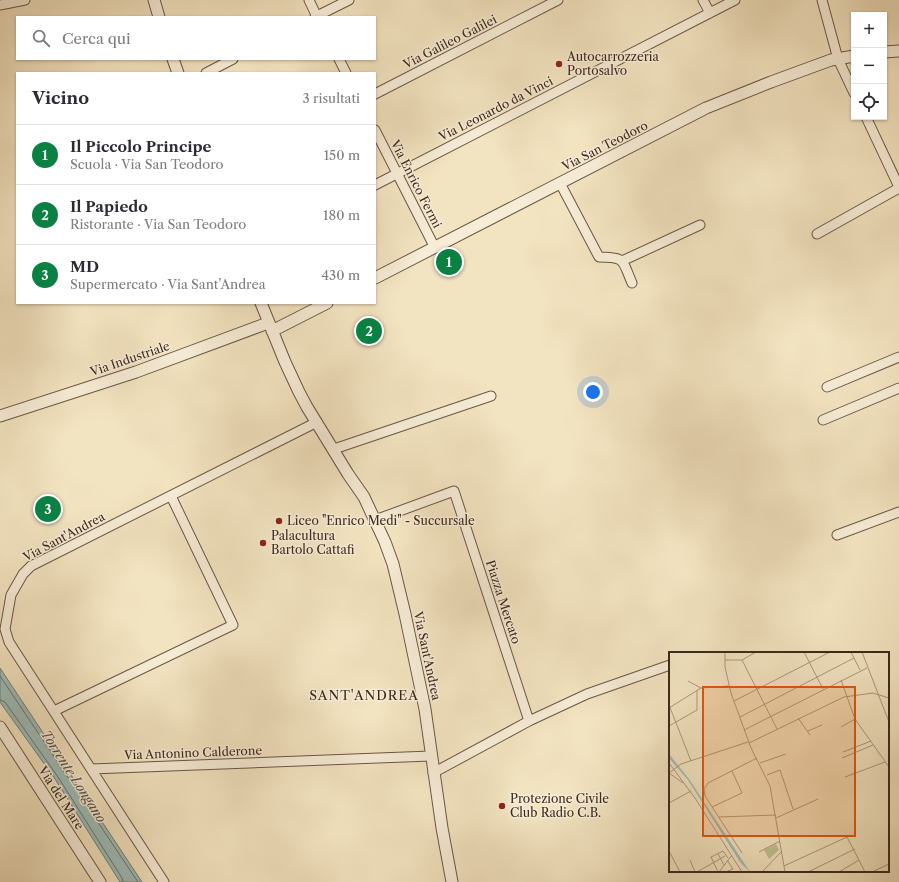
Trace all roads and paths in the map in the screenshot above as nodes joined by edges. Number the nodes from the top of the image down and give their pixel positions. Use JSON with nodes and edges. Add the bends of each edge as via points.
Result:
{"nodes":[{"id":1,"x":25,"y":0,"type":"edge"},
{"id":2,"x":154,"y":0,"type":"edge"},
{"id":3,"x":309,"y":0,"type":"edge"},
{"id":4,"x":348,"y":0,"type":"edge"},
{"id":5,"x":558,"y":0,"type":"edge"},
{"id":6,"x":703,"y":0,"type":"edge"},
{"id":7,"x":735,"y":0,"type":"edge"},
{"id":8,"x":822,"y":0,"type":"edge"},
{"id":9,"x":0,"y":5,"type":"edge"},
{"id":10,"x":710,"y":13,"type":"junction"},
{"id":11,"x":159,"y":16,"type":"edge"},
{"id":12,"x":317,"y":16,"type":"edge"},
{"id":13,"x":319,"y":16,"type":"edge"},
{"id":14,"x":899,"y":51,"type":"edge"},
{"id":15,"x":887,"y":52,"type":"edge"},
{"id":16,"x":851,"y":56,"type":"edge"},
{"id":17,"x":838,"y":58,"type":"junction"},
{"id":18,"x":173,"y":60,"type":"edge"},
{"id":19,"x":231,"y":60,"type":"edge"},
{"id":20,"x":340,"y":60,"type":"edge"},
{"id":21,"x":178,"y":72,"type":"edge"},
{"id":22,"x":208,"y":72,"type":"edge"},
{"id":23,"x":346,"y":72,"type":"edge"},
{"id":24,"x":851,"y":86,"type":"edge"},
{"id":25,"x":376,"y":93,"type":"edge"},
{"id":26,"x":867,"y":120,"type":"edge"},
{"id":27,"x":376,"y":132,"type":"edge"},
{"id":28,"x":397,"y":174,"type":"junction"},
{"id":29,"x":560,"y":183,"type":"junction"},
{"id":30,"x":376,"y":184,"type":"edge"},
{"id":31,"x":899,"y":188,"type":"edge"},
{"id":32,"x":700,"y":225,"type":"dead end"},
{"id":33,"x":817,"y":234,"type":"dead end"},
{"id":34,"x":435,"y":248,"type":"junction"},
{"id":35,"x":622,"y":261,"type":"junction"},
{"id":36,"x":376,"y":278,"type":"edge"},
{"id":37,"x":632,"y":283,"type":"dead end"},
{"id":38,"x":261,"y":304,"type":"edge"},
{"id":39,"x":325,"y":304,"type":"edge"},
{"id":40,"x":270,"y":327,"type":"junction"},
{"id":41,"x":899,"y":357,"type":"edge"},
{"id":42,"x":827,"y":387,"type":"dead end"},
{"id":43,"x":899,"y":388,"type":"edge"},
{"id":44,"x":490,"y":396,"type":"dead end"},
{"id":45,"x":0,"y":416,"type":"edge"},
{"id":46,"x":823,"y":420,"type":"dead end"},
{"id":47,"x":317,"y":422,"type":"junction"},
{"id":48,"x":334,"y":449,"type":"junction"},
{"id":49,"x":172,"y":496,"type":"junction"},
{"id":50,"x":899,"y":512,"type":"edge"},
{"id":51,"x":375,"y":520,"type":"junction"},
{"id":52,"x":837,"y":536,"type":"dead end"},
{"id":53,"x":669,"y":665,"type":"edge"},
{"id":54,"x":54,"y":711,"type":"junction"},
{"id":55,"x":529,"y":721,"type":"junction"},
{"id":56,"x":0,"y":727,"type":"edge"},
{"id":57,"x":431,"y":756,"type":"junction"},
{"id":58,"x":91,"y":769,"type":"junction"},
{"id":59,"x":433,"y":773,"type":"junction"},
{"id":60,"x":100,"y":882,"type":"edge"},
{"id":61,"x":164,"y":882,"type":"edge"},
{"id":62,"x":452,"y":882,"type":"edge"}],
"edges":[{"from":1,"to":9,"type":"street"},
{"from":2,"to":11,"type":"street"},
{"from":3,"to":12,"type":"street"},
{"from":4,"to":13,"type":"street"},
{"from":5,"to":25,"type":"street","name":"Via Galileo Galilei"},
{"from":6,"to":10,"type":"street"},
{"from":7,"to":10,"type":"street","name":"Via Leonardo da Vinci"},
{"from":8,"to":17,"type":"street"},
{"from":10,"to":28,"type":"street","name":"Via Leonardo da Vinci"},
{"from":14,"to":15,"type":"street"},
{"from":16,"to":17,"type":"street","name":"Via San Teodoro"},
{"from":17,"to":24,"type":"street"},
{"from":17,"to":29,"type":"street","name":"Via San Teodoro","via":[[706,108]]},
{"from":18,"to":21,"type":"street"},
{"from":19,"to":22,"type":"street"},
{"from":20,"to":23,"type":"street"},
{"from":26,"to":31,"type":"street"},
{"from":27,"to":28,"type":"street","name":"Via Enrico Fermi"},
{"from":28,"to":30,"type":"street","name":"Via Leonardo da Vinci"},
{"from":28,"to":34,"type":"street","name":"Via Enrico Fermi"},
{"from":29,"to":34,"type":"street","name":"Via San Teodoro"},
{"from":29,"to":35,"type":"street","via":[[599,257],[615,257]]},
{"from":31,"to":33,"type":"street"},
{"from":32,"to":35,"type":"street"},
{"from":34,"to":36,"type":"street","name":"Via San Teodoro"},
{"from":35,"to":37,"type":"street"},
{"from":38,"to":40,"type":"street","name":"Via Sant'Andrea"},
{"from":39,"to":40,"type":"street"},
{"from":40,"to":45,"type":"street","name":"Via Industriale"},
{"from":40,"to":47,"type":"street","name":"Via Sant'Andrea","via":[[307,407]]},
{"from":41,"to":42,"type":"street"},
{"from":43,"to":46,"type":"street"},
{"from":44,"to":48,"type":"street"},
{"from":47,"to":48,"type":"street","name":"Via Sant'Andrea"},
{"from":47,"to":49,"type":"street","name":"Via Sant'Andrea"},
{"from":48,"to":51,"type":"street","name":"Via Sant'Andrea"},
{"from":49,"to":54,"type":"street","name":"Via Sant'Andrea","via":[[31,566],[23,574],[11,595],[5,630],[9,642]]},
{"from":49,"to":54,"type":"street","via":[[233,624]]},
{"from":50,"to":52,"type":"street"},
{"from":51,"to":55,"type":"street","name":"Piazza Mercato","via":[[454,491]]},
{"from":51,"to":57,"type":"street","name":"Via Sant'Andrea","via":[[398,584],[425,709]]},
{"from":53,"to":55,"type":"street","via":[[586,694]]},
{"from":54,"to":58,"type":"street","name":"Via Sant'Andrea"},
{"from":55,"to":59,"type":"street"},
{"from":56,"to":60,"type":"street","name":"Via del Mare"},
{"from":57,"to":58,"type":"street","name":"Via Antonino Calderone"},
{"from":57,"to":59,"type":"street","name":"Via Sant'Andrea"},
{"from":58,"to":61,"type":"street"},
{"from":59,"to":62,"type":"street","name":"Via Sant'Andrea"}]}
